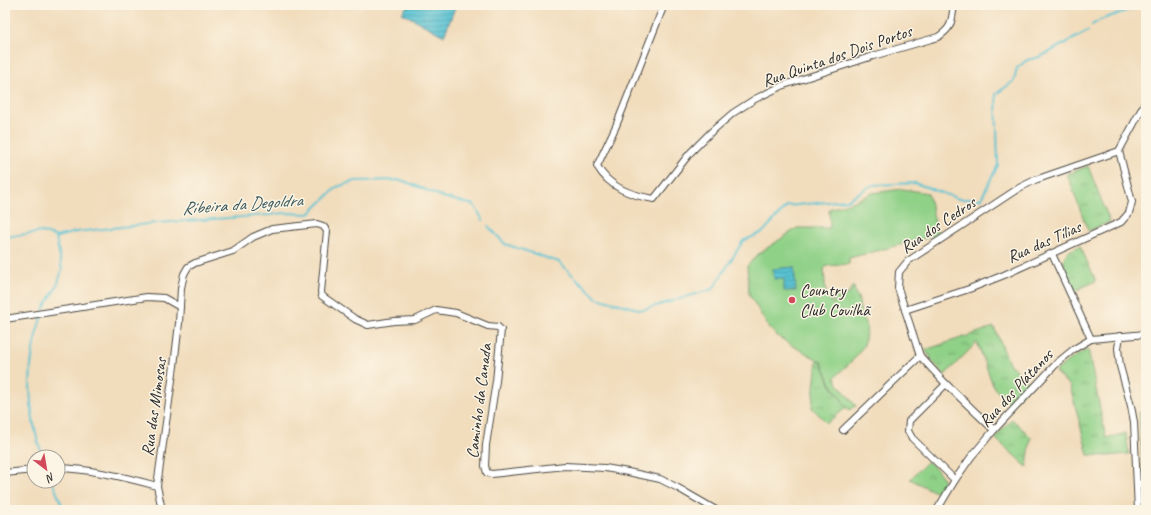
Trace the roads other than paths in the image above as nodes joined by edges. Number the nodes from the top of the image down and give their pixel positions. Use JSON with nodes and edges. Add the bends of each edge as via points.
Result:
{"nodes":[{"id":1,"x":664,"y":5,"type":"edge"},
{"id":2,"x":954,"y":5,"type":"edge"},
{"id":3,"x":1146,"y":102,"type":"edge"},
{"id":4,"x":1119,"y":151,"type":"junction"},
{"id":5,"x":1052,"y":254,"type":"junction"},
{"id":6,"x":180,"y":307,"type":"junction"},
{"id":7,"x":905,"y":310,"type":"junction"},
{"id":8,"x":5,"y":319,"type":"edge"},
{"id":9,"x":1146,"y":334,"type":"edge"},
{"id":10,"x":1120,"y":336,"type":"junction"},
{"id":11,"x":1091,"y":339,"type":"junction"},
{"id":12,"x":920,"y":356,"type":"junction"},
{"id":13,"x":946,"y":384,"type":"junction"},
{"id":14,"x":843,"y":430,"type":"dead end"},
{"id":15,"x":994,"y":430,"type":"junction"},
{"id":16,"x":66,"y":469,"type":"edge"},
{"id":17,"x":26,"y":471,"type":"edge"},
{"id":18,"x":5,"y":473,"type":"edge"},
{"id":19,"x":955,"y":480,"type":"junction"},
{"id":20,"x":1146,"y":483,"type":"edge"},
{"id":21,"x":1137,"y":484,"type":"junction"},
{"id":22,"x":157,"y":486,"type":"junction"},
{"id":23,"x":162,"y":510,"type":"edge"},
{"id":24,"x":716,"y":510,"type":"edge"},
{"id":25,"x":937,"y":510,"type":"edge"},
{"id":26,"x":1138,"y":510,"type":"edge"}],
"edges":[{"from":1,"to":2,"type":"street","name":"Rua Quinta dos Dois Portos","via":[[597,166],[610,182],[622,190],[654,199],[690,153],[733,113],[784,85],[938,37],[951,26]]},
{"from":3,"to":4,"type":"street"},
{"from":4,"to":5,"type":"street","name":"Rua das Tílias","via":[[1132,202],[1130,213],[1121,222]]},
{"from":4,"to":7,"type":"street","name":"Rua dos Cedros","via":[[1019,188],[908,262],[901,268],[898,277],[898,288]]},
{"from":5,"to":7,"type":"street","name":"Rua das Tílias","via":[[969,289]]},
{"from":5,"to":11,"type":"street"},
{"from":6,"to":8,"type":"street","via":[[164,298],[146,297]]},
{"from":6,"to":22,"type":"street","name":"Rua das Mimosas"},
{"from":6,"to":24,"type":"street","name":"Caminho da Canada","via":[[184,274],[194,263],[233,251],[272,229],[316,224],[323,226],[327,231],[322,296],[356,320],[370,326],[415,320],[436,310],[456,313],[501,330],[486,445],[487,473],[565,466],[605,468],[660,479]]},
{"from":7,"to":12,"type":"street","name":"Rua dos Cedros"},
{"from":9,"to":10,"type":"street","name":"Rua dos Plátanos"},
{"from":10,"to":11,"type":"street","name":"Rua dos Plátanos"},
{"from":10,"to":21,"type":"street","via":[[1120,366],[1134,422]]},
{"from":11,"to":15,"type":"street","name":"Rua dos Plátanos","via":[[1058,362]]},
{"from":12,"to":13,"type":"street","name":"Rua dos Cedros"},
{"from":12,"to":14,"type":"street"},
{"from":13,"to":15,"type":"street","name":"Rua dos Cedros"},
{"from":13,"to":19,"type":"street","via":[[909,421],[908,431]]},
{"from":15,"to":19,"type":"street","name":"Rua dos Plátanos"},
{"from":16,"to":22,"type":"street","via":[[122,476]]},
{"from":17,"to":18,"type":"street"},
{"from":19,"to":25,"type":"street","name":"Rua dos Plátanos"},
{"from":20,"to":21,"type":"street"},
{"from":21,"to":26,"type":"street"},
{"from":22,"to":23,"type":"street","name":"Rua das Mimosas"}]}
